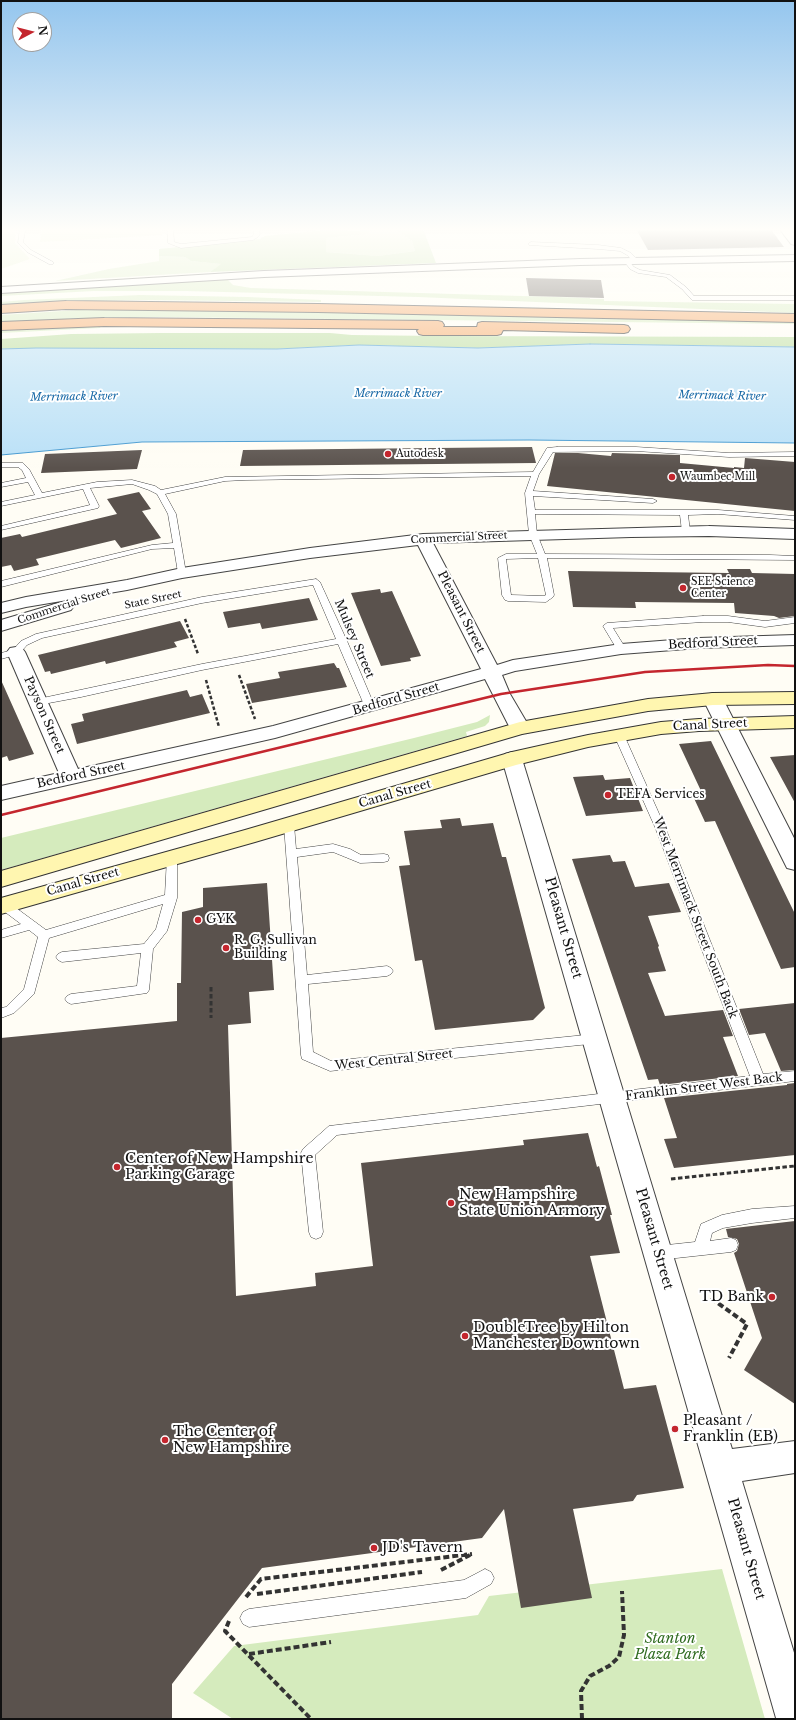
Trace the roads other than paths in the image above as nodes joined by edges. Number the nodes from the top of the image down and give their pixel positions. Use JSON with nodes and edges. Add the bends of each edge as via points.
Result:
{"nodes":[{"id":1,"x":29,"y":307,"type":"edge"},
{"id":2,"x":249,"y":307,"type":"edge"},
{"id":3,"x":546,"y":307,"type":"edge"},
{"id":4,"x":1,"y":309,"type":"edge"},
{"id":5,"x":692,"y":316,"type":"junction"},
{"id":6,"x":795,"y":318,"type":"edge"},
{"id":7,"x":1,"y":326,"type":"edge"},
{"id":8,"x":586,"y":329,"type":"junction"},
{"id":9,"x":634,"y":329,"type":"dead end"},
{"id":10,"x":742,"y":329,"type":"dead end"},
{"id":11,"x":795,"y":329,"type":"edge"},
{"id":12,"x":1,"y":335,"type":"edge"},
{"id":13,"x":795,"y":454,"type":"edge"},
{"id":14,"x":1,"y":465,"type":"edge"},
{"id":15,"x":535,"y":474,"type":"junction"},
{"id":16,"x":30,"y":478,"type":"junction"},
{"id":17,"x":1,"y":485,"type":"edge"},
{"id":18,"x":85,"y":486,"type":"junction"},
{"id":19,"x":160,"y":493,"type":"junction"},
{"id":20,"x":529,"y":493,"type":"junction"},
{"id":21,"x":39,"y":495,"type":"junction"},
{"id":22,"x":653,"y":501,"type":"dead end"},
{"id":23,"x":1,"y":504,"type":"edge"},
{"id":24,"x":531,"y":512,"type":"junction"},
{"id":25,"x":684,"y":513,"type":"junction"},
{"id":26,"x":795,"y":518,"type":"edge"},
{"id":27,"x":1,"y":528,"type":"edge"},
{"id":28,"x":686,"y":531,"type":"junction"},
{"id":29,"x":533,"y":534,"type":"junction"},
{"id":30,"x":795,"y":534,"type":"edge"},
{"id":31,"x":423,"y":539,"type":"junction"},
{"id":32,"x":177,"y":545,"type":"junction"},
{"id":33,"x":542,"y":556,"type":"junction"},
{"id":34,"x":795,"y":558,"type":"edge"},
{"id":35,"x":182,"y":573,"type":"junction"},
{"id":36,"x":316,"y":582,"type":"joint"},
{"id":37,"x":1,"y":584,"type":"edge"},
{"id":38,"x":127,"y":585,"type":"junction"},
{"id":39,"x":1,"y":608,"type":"edge"},
{"id":40,"x":795,"y":620,"type":"edge"},
{"id":41,"x":1,"y":626,"type":"edge"},
{"id":42,"x":795,"y":640,"type":"edge"},
{"id":43,"x":342,"y":641,"type":"junction"},
{"id":44,"x":621,"y":649,"type":"junction"},
{"id":45,"x":9,"y":654,"type":"edge"},
{"id":46,"x":491,"y":671,"type":"junction"},
{"id":47,"x":795,"y":698,"type":"edge"},
{"id":48,"x":713,"y":699,"type":"junction"},
{"id":49,"x":38,"y":702,"type":"junction"},
{"id":50,"x":370,"y":707,"type":"junction"},
{"id":51,"x":795,"y":722,"type":"edge"},
{"id":52,"x":726,"y":724,"type":"junction"},
{"id":53,"x":520,"y":728,"type":"junction"},
{"id":54,"x":619,"y":735,"type":"junction"},
{"id":55,"x":512,"y":759,"type":"junction"},
{"id":56,"x":71,"y":777,"type":"junction"},
{"id":57,"x":1,"y":793,"type":"edge"},
{"id":58,"x":289,"y":825,"type":"junction"},
{"id":59,"x":291,"y":854,"type":"junction"},
{"id":60,"x":172,"y":858,"type":"junction"},
{"id":61,"x":384,"y":858,"type":"dead end"},
{"id":62,"x":795,"y":862,"type":"edge"},
{"id":63,"x":1,"y":879,"type":"edge"},
{"id":64,"x":171,"y":898,"type":"junction"},
{"id":65,"x":2,"y":905,"type":"edge"},
{"id":66,"x":31,"y":925,"type":"junction"},
{"id":67,"x":1,"y":934,"type":"edge"},
{"id":68,"x":44,"y":935,"type":"junction"},
{"id":69,"x":147,"y":948,"type":"junction"},
{"id":70,"x":62,"y":958,"type":"dead end"},
{"id":71,"x":387,"y":971,"type":"dead end"},
{"id":72,"x":301,"y":980,"type":"junction"},
{"id":73,"x":70,"y":999,"type":"dead end"},
{"id":74,"x":1,"y":1013,"type":"edge"},
{"id":75,"x":595,"y":1039,"type":"junction"},
{"id":76,"x":795,"y":1076,"type":"edge"},
{"id":77,"x":759,"y":1081,"type":"junction"},
{"id":78,"x":613,"y":1099,"type":"junction"},
{"id":79,"x":795,"y":1212,"type":"edge"},
{"id":80,"x":316,"y":1232,"type":"dead end"},
{"id":81,"x":731,"y":1245,"type":"dead end"},
{"id":82,"x":701,"y":1248,"type":"junction"},
{"id":83,"x":658,"y":1253,"type":"junction"},
{"id":84,"x":795,"y":1457,"type":"edge"},
{"id":85,"x":721,"y":1467,"type":"junction"},
{"id":86,"x":485,"y":1578,"type":"dead end"},
{"id":87,"x":249,"y":1618,"type":"dead end"},
{"id":88,"x":795,"y":1718,"type":"edge"}],
"edges":[{"from":1,"to":4,"type":"highway"},
{"from":2,"to":5,"type":"highway"},
{"from":3,"to":5,"type":"highway"},
{"from":5,"to":6,"type":"highway"},
{"from":7,"to":8,"type":"highway","via":[[112,322]]},
{"from":8,"to":9,"type":"highway"},
{"from":8,"to":12,"type":"highway","via":[[138,330]]},
{"from":10,"to":11,"type":"highway"},
{"from":13,"to":15,"type":"lane","via":[[730,455],[651,449],[557,449],[550,450]]},
{"from":14,"to":16,"type":"lane","via":[[20,465]]},
{"from":15,"to":19,"type":"lane","via":[[225,479]]},
{"from":15,"to":20,"type":"lane"},
{"from":16,"to":17,"type":"lane"},
{"from":16,"to":21,"type":"lane"},
{"from":18,"to":19,"type":"lane","via":[[132,482]]},
{"from":18,"to":21,"type":"lane"},
{"from":18,"to":27,"type":"lane","via":[[95,506]]},
{"from":19,"to":32,"type":"lane","via":[[172,514]]},
{"from":20,"to":22,"type":"lane"},
{"from":20,"to":24,"type":"lane"},
{"from":21,"to":23,"type":"lane"},
{"from":24,"to":25,"type":"lane"},
{"from":24,"to":29,"type":"lane"},
{"from":25,"to":26,"type":"lane","via":[[718,512]]},
{"from":25,"to":28,"type":"lane"},
{"from":28,"to":29,"type":"street","name":"Commercial Street"},
{"from":28,"to":30,"type":"street","name":"Commercial Street"},
{"from":29,"to":31,"type":"street","name":"Commercial Street"},
{"from":29,"to":33,"type":"lane"},
{"from":31,"to":35,"type":"street","name":"Commercial Street"},
{"from":31,"to":46,"type":"street","name":"Pleasant Street"},
{"from":32,"to":35,"type":"lane"},
{"from":32,"to":37,"type":"lane","via":[[152,547]]},
{"from":33,"to":33,"type":"lane","via":[[550,595],[546,599],[508,598],[502,558]]},
{"from":33,"to":34,"type":"lane"},
{"from":35,"to":38,"type":"street","name":"Commercial Street"},
{"from":36,"to":43,"type":"lane","name":"Mulsey Street"},
{"from":36,"to":45,"type":"lane","name":"State Street","via":[[202,600],[39,636]]},
{"from":38,"to":39,"type":"street","name":"Commercial Street"},
{"from":38,"to":41,"type":"street","name":"Commercial Street"},
{"from":40,"to":44,"type":"lane","via":[[765,624],[728,619],[703,619],[607,626]]},
{"from":42,"to":44,"type":"street","name":"Bedford Street"},
{"from":43,"to":49,"type":"lane","via":[[202,667]]},
{"from":43,"to":50,"type":"lane","name":"Mulsey Street"},
{"from":44,"to":46,"type":"street","name":"Bedford Street"},
{"from":45,"to":49,"type":"street","name":"Payson Street"},
{"from":46,"to":50,"type":"street","name":"Bedford Street"},
{"from":46,"to":53,"type":"street","name":"Pleasant Street"},
{"from":47,"to":48,"type":"street","name":"Canal Street"},
{"from":48,"to":52,"type":"street"},
{"from":48,"to":53,"type":"street","name":"Canal Street","via":[[648,705]]},
{"from":49,"to":56,"type":"street","name":"Payson Street"},
{"from":50,"to":56,"type":"street","name":"Bedford Street","via":[[275,732]]},
{"from":51,"to":52,"type":"street","name":"Canal Street"},
{"from":52,"to":54,"type":"street","name":"Canal Street","via":[[661,728]]},
{"from":52,"to":62,"type":"street"},
{"from":53,"to":63,"type":"street","name":"Canal Street"},
{"from":54,"to":55,"type":"street","name":"Canal Street"},
{"from":54,"to":77,"type":"lane","name":"West Merrimack Street South Back","via":[[660,827]]},
{"from":55,"to":58,"type":"street","name":"Canal Street"},
{"from":55,"to":75,"type":"street","name":"Pleasant Street"},
{"from":56,"to":57,"type":"street","name":"Bedford Street"},
{"from":58,"to":59,"type":"lane","name":"West Central Street"},
{"from":58,"to":60,"type":"street","name":"Canal Street"},
{"from":59,"to":61,"type":"lane","via":[[333,848],[360,859]]},
{"from":59,"to":72,"type":"lane","name":"West Central Street"},
{"from":60,"to":64,"type":"lane"},
{"from":60,"to":65,"type":"street","name":"Canal Street"},
{"from":64,"to":68,"type":"lane"},
{"from":64,"to":69,"type":"lane","via":[[161,931]]},
{"from":65,"to":66,"type":"lane"},
{"from":66,"to":67,"type":"lane"},
{"from":66,"to":68,"type":"lane"},
{"from":68,"to":74,"type":"lane","via":[[30,991],[10,1010]]},
{"from":69,"to":70,"type":"lane"},
{"from":69,"to":73,"type":"lane","via":[[143,990]]},
{"from":71,"to":72,"type":"lane"},
{"from":72,"to":75,"type":"lane","name":"West Central Street","via":[[307,1055],[330,1066]]},
{"from":75,"to":78,"type":"street","name":"Pleasant Street"},
{"from":76,"to":77,"type":"lane","name":"Franklin Street West Back"},
{"from":77,"to":78,"type":"lane","name":"Franklin Street West Back"},
{"from":78,"to":80,"type":"lane","name":"Franklin Street West Back","via":[[334,1130],[308,1153]]},
{"from":78,"to":83,"type":"street","name":"Pleasant Street"},
{"from":79,"to":82,"type":"lane","via":[[722,1222],[706,1229]]},
{"from":81,"to":82,"type":"lane"},
{"from":82,"to":83,"type":"lane"},
{"from":83,"to":85,"type":"street","name":"Pleasant Street"},
{"from":84,"to":85,"type":"street"},
{"from":85,"to":88,"type":"street","name":"Pleasant Street"},
{"from":86,"to":87,"type":"lane","via":[[466,1590]]}]}
